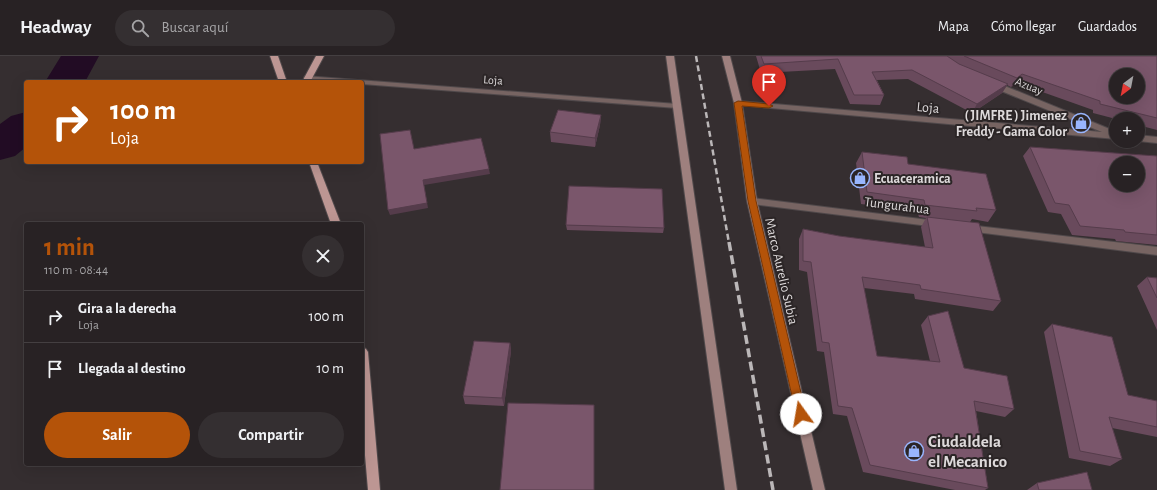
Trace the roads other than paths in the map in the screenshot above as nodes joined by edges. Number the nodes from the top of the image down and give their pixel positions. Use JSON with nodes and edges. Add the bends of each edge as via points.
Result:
{"nodes":[{"id":1,"x":274,"y":56,"type":"edge"},
{"id":2,"x":320,"y":56,"type":"edge"},
{"id":3,"x":670,"y":56,"type":"edge"},
{"id":4,"x":726,"y":56,"type":"edge"},
{"id":5,"x":282,"y":80,"type":"edge"},
{"id":6,"x":307,"y":80,"type":"edge"},
{"id":7,"x":987,"y":82,"type":"edge"},
{"id":8,"x":364,"y":84,"type":"edge"},
{"id":9,"x":738,"y":103,"type":"junction"},
{"id":10,"x":677,"y":106,"type":"junction"},
{"id":11,"x":1109,"y":133,"type":"edge"},
{"id":12,"x":1109,"y":135,"type":"edge"},
{"id":13,"x":1145,"y":139,"type":"edge"},
{"id":14,"x":1157,"y":140,"type":"edge"},
{"id":15,"x":314,"y":164,"type":"edge"},
{"id":16,"x":752,"y":201,"type":"junction"},
{"id":17,"x":335,"y":222,"type":"edge"},
{"id":18,"x":1157,"y":251,"type":"edge"},
{"id":19,"x":364,"y":375,"type":"edge"},
{"id":20,"x":374,"y":490,"type":"edge"},
{"id":21,"x":731,"y":490,"type":"edge"},
{"id":22,"x":819,"y":490,"type":"edge"}],
"edges":[{"from":1,"to":5,"type":"main road"},
{"from":2,"to":6,"type":"main road"},
{"from":3,"to":10,"type":"main road"},
{"from":4,"to":9,"type":"main road","name":"Marco Aurelio Subia"},
{"from":7,"to":11,"type":"street","name":"Azuay"},
{"from":8,"to":10,"type":"street","name":"Loja"},
{"from":9,"to":12,"type":"street","name":"Loja"},
{"from":9,"to":16,"type":"main road","name":"Marco Aurelio Subia"},
{"from":10,"to":21,"type":"main road"},
{"from":13,"to":14,"type":"street"},
{"from":15,"to":17,"type":"main road"},
{"from":16,"to":18,"type":"street","name":"Tungurahua"},
{"from":16,"to":22,"type":"main road","name":"Marco Aurelio Subia"},
{"from":19,"to":20,"type":"main road"}]}
